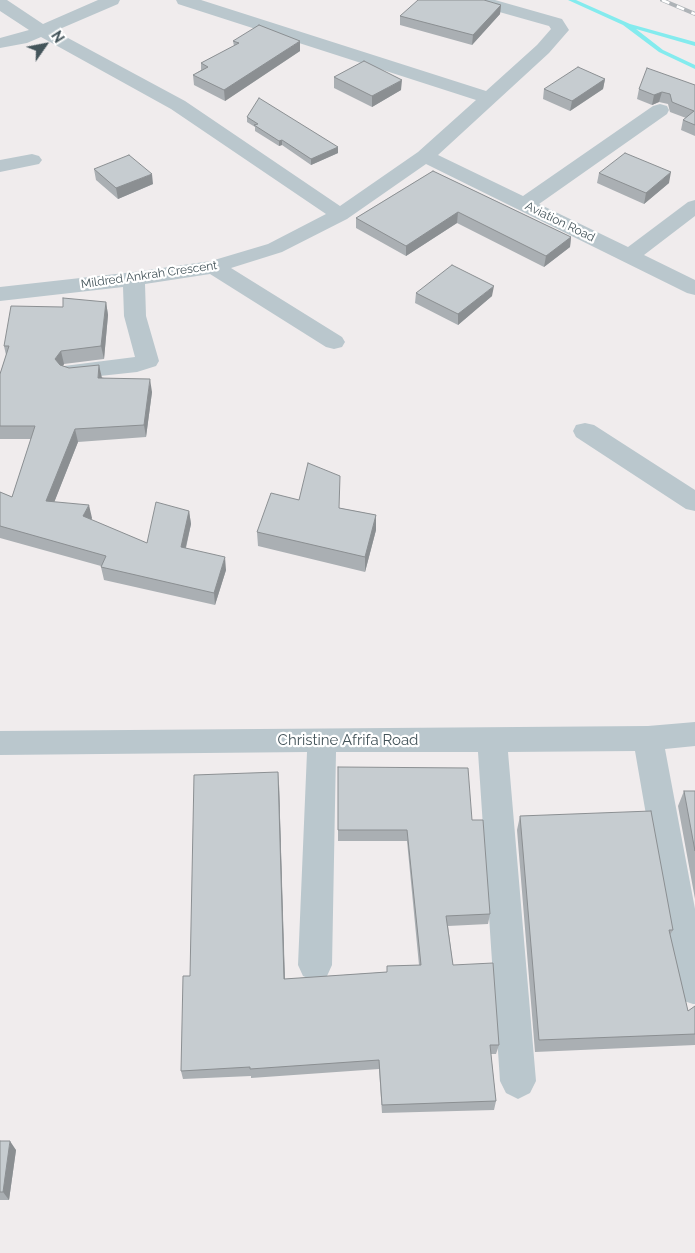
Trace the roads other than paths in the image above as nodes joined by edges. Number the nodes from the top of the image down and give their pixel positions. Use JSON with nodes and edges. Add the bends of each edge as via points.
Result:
{"nodes":[{"id":1,"x":112,"y":0,"type":"edge"},
{"id":2,"x":184,"y":0,"type":"edge"},
{"id":3,"x":477,"y":0,"type":"edge"},
{"id":4,"x":0,"y":3,"type":"edge"},
{"id":5,"x":42,"y":31,"type":"junction"},
{"id":6,"x":0,"y":43,"type":"edge"},
{"id":7,"x":488,"y":98,"type":"junction"},
{"id":8,"x":660,"y":110,"type":"dead end"},
{"id":9,"x":425,"y":156,"type":"junction"},
{"id":10,"x":32,"y":160,"type":"dead end"},
{"id":11,"x":0,"y":166,"type":"edge"},
{"id":12,"x":524,"y":205,"type":"junction"},
{"id":13,"x":695,"y":206,"type":"edge"},
{"id":14,"x":340,"y":214,"type":"junction"},
{"id":15,"x":629,"y":256,"type":"junction"},
{"id":16,"x":214,"y":267,"type":"junction"},
{"id":17,"x":134,"y":279,"type":"junction"},
{"id":18,"x":695,"y":288,"type":"edge"},
{"id":19,"x":0,"y":294,"type":"edge"},
{"id":20,"x":334,"y":342,"type":"dead end"},
{"id":21,"x":72,"y":371,"type":"edge"},
{"id":22,"x":585,"y":430,"type":"dead end"},
{"id":23,"x":695,"y":502,"type":"edge"},
{"id":24,"x":695,"y":734,"type":"edge"},
{"id":25,"x":648,"y":738,"type":"junction"},
{"id":26,"x":322,"y":739,"type":"junction"},
{"id":27,"x":492,"y":740,"type":"junction"},
{"id":28,"x":0,"y":743,"type":"edge"},
{"id":29,"x":315,"y":965,"type":"dead end"},
{"id":30,"x":693,"y":988,"type":"dead end"},
{"id":31,"x":518,"y":1082,"type":"dead end"}],
"edges":[{"from":1,"to":5,"type":"street"},
{"from":2,"to":7,"type":"street"},
{"from":3,"to":7,"type":"street","name":"Mildred Ankrah Crescent","via":[[556,23],[560,30]]},
{"from":4,"to":5,"type":"street"},
{"from":5,"to":6,"type":"street"},
{"from":5,"to":14,"type":"street","via":[[178,105]]},
{"from":7,"to":9,"type":"street","name":"Mildred Ankrah Crescent"},
{"from":8,"to":12,"type":"street"},
{"from":9,"to":12,"type":"street","name":"Aviation Road"},
{"from":9,"to":14,"type":"street","name":"Mildred Ankrah Crescent"},
{"from":10,"to":11,"type":"street"},
{"from":12,"to":15,"type":"street","name":"Aviation Road"},
{"from":13,"to":15,"type":"street"},
{"from":14,"to":16,"type":"street","name":"Mildred Ankrah Crescent","via":[[275,248]]},
{"from":15,"to":18,"type":"street","name":"Aviation Road"},
{"from":16,"to":17,"type":"street","name":"Mildred Ankrah Crescent"},
{"from":16,"to":20,"type":"street"},
{"from":17,"to":19,"type":"street","name":"Mildred Ankrah Crescent"},
{"from":17,"to":21,"type":"street","via":[[135,316],[148,361]]},
{"from":22,"to":23,"type":"street"},
{"from":24,"to":25,"type":"street","name":"Christine Afrifa Road"},
{"from":25,"to":27,"type":"street","name":"Christine Afrifa Road"},
{"from":25,"to":30,"type":"street"},
{"from":26,"to":27,"type":"street","name":"Christine Afrifa Road"},
{"from":26,"to":28,"type":"street","name":"Christine Afrifa Road"},
{"from":26,"to":29,"type":"street"},
{"from":27,"to":31,"type":"street"}]}
